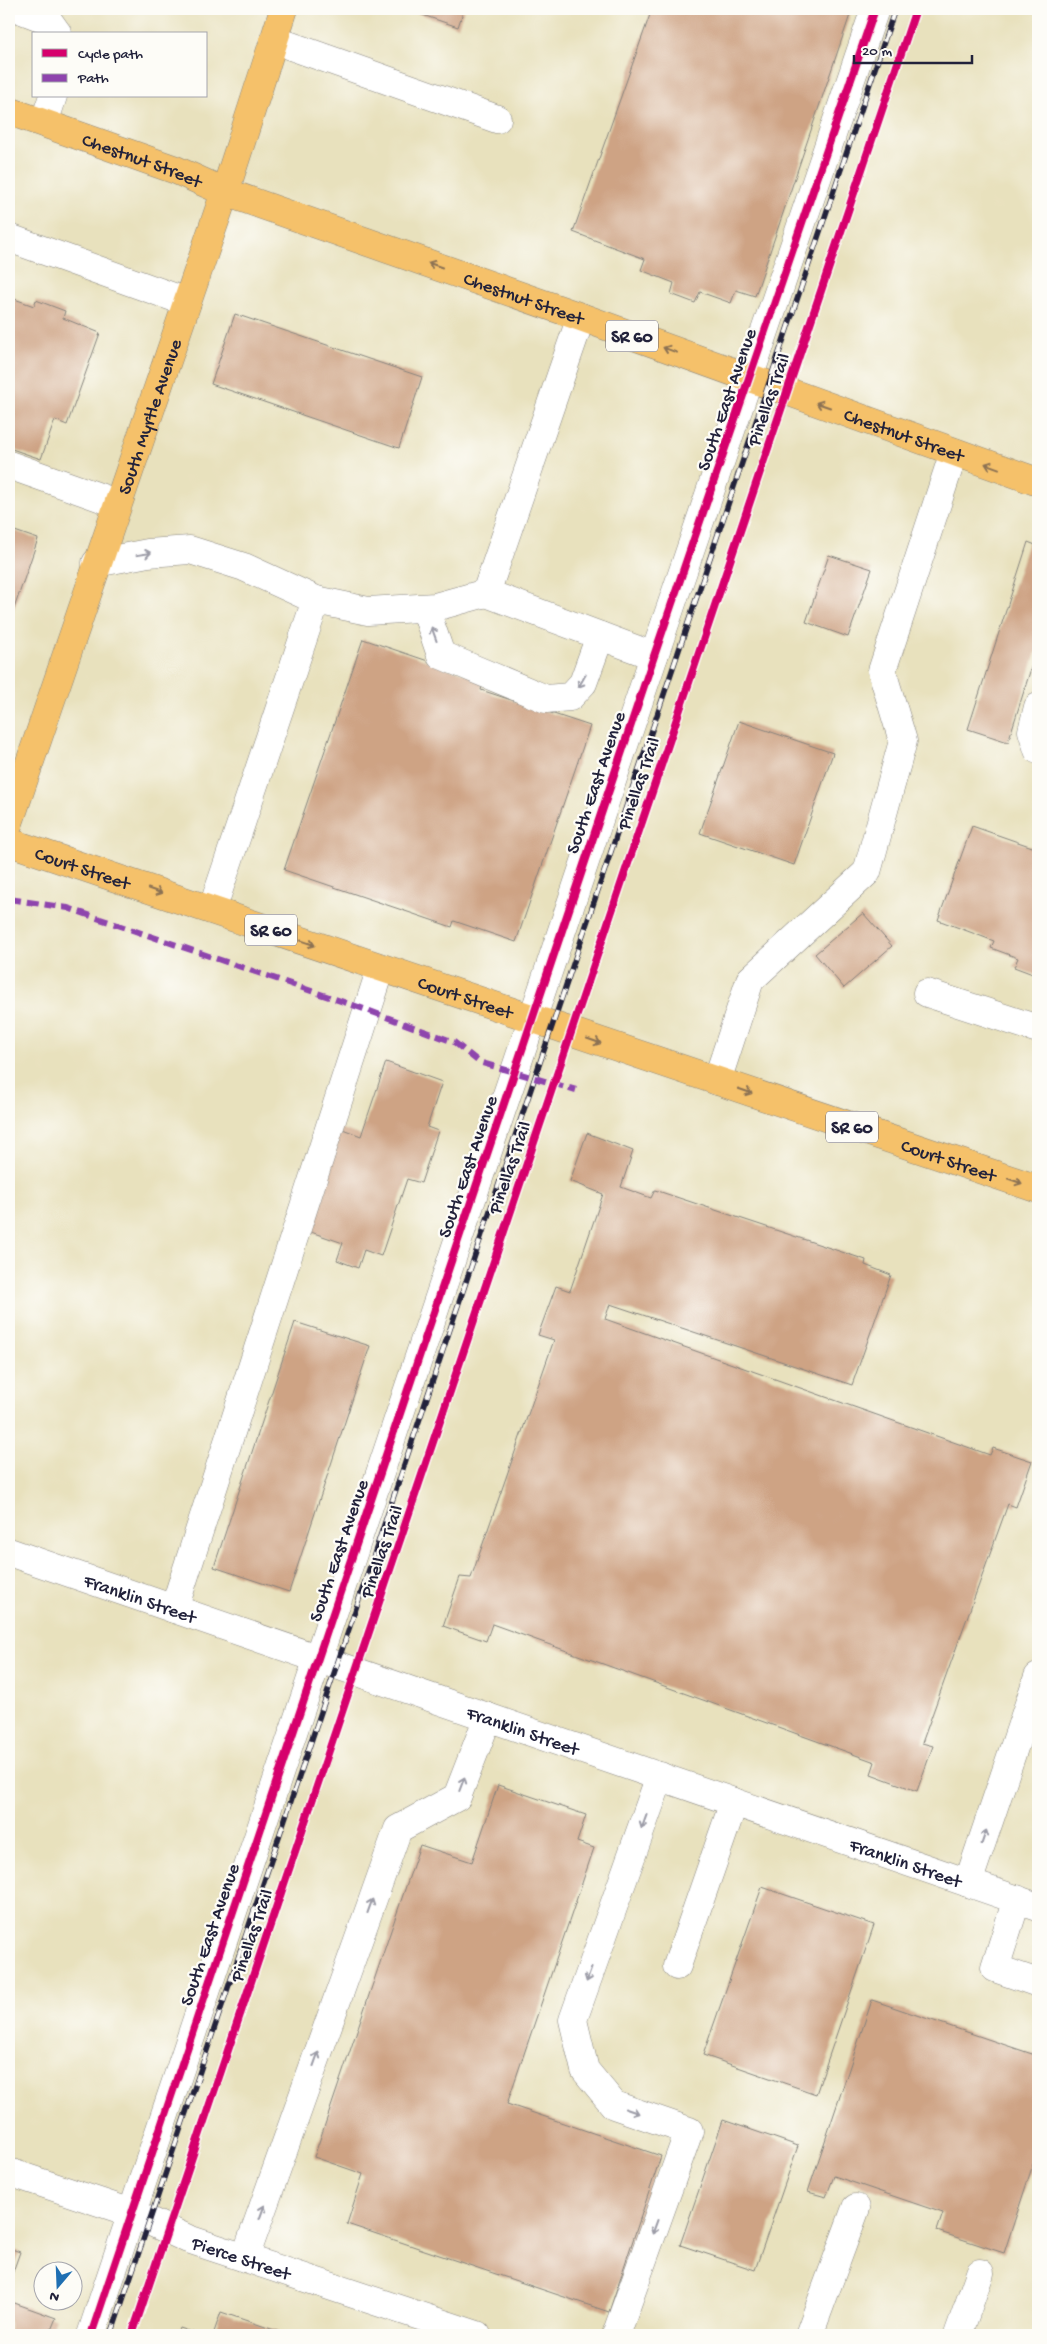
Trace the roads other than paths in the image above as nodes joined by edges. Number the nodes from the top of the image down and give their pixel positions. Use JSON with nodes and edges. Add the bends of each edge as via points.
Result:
{"nodes":[{"id":1,"x":19,"y":9,"type":"edge"},
{"id":2,"x":284,"y":9,"type":"edge"},
{"id":3,"x":875,"y":9,"type":"edge"},
{"id":4,"x":57,"y":32,"type":"edge"},
{"id":5,"x":274,"y":40,"type":"junction"},
{"id":6,"x":52,"y":98,"type":"edge"},
{"id":7,"x":9,"y":111,"type":"edge"},
{"id":8,"x":497,"y":119,"type":"dead end"},
{"id":9,"x":44,"y":123,"type":"junction"},
{"id":10,"x":224,"y":192,"type":"junction"},
{"id":11,"x":9,"y":238,"type":"edge"},
{"id":12,"x":187,"y":302,"type":"junction"},
{"id":13,"x":581,"y":317,"type":"junction"},
{"id":14,"x":750,"y":378,"type":"junction"},
{"id":15,"x":954,"y":452,"type":"junction"},
{"id":16,"x":9,"y":465,"type":"edge"},
{"id":17,"x":1038,"y":482,"type":"edge"},
{"id":18,"x":116,"y":504,"type":"junction"},
{"id":19,"x":96,"y":563,"type":"junction"},
{"id":20,"x":486,"y":594,"type":"junction"},
{"id":21,"x":316,"y":600,"type":"junction"},
{"id":22,"x":425,"y":608,"type":"junction"},
{"id":23,"x":600,"y":636,"type":"junction"},
{"id":24,"x":654,"y":656,"type":"junction"},
{"id":25,"x":1038,"y":707,"type":"edge"},
{"id":26,"x":1038,"y":750,"type":"edge"},
{"id":27,"x":9,"y":823,"type":"edge"},
{"id":28,"x":9,"y":842,"type":"edge"},
{"id":29,"x":212,"y":910,"type":"junction"},
{"id":30,"x":381,"y":968,"type":"junction"},
{"id":31,"x":927,"y":992,"type":"dead end"},
{"id":32,"x":532,"y":1020,"type":"junction"},
{"id":33,"x":1038,"y":1029,"type":"edge"},
{"id":34,"x":717,"y":1081,"type":"junction"},
{"id":35,"x":1038,"y":1189,"type":"edge"},
{"id":36,"x":9,"y":1552,"type":"edge"},
{"id":37,"x":174,"y":1609,"type":"junction"},
{"id":38,"x":318,"y":1659,"type":"junction"},
{"id":39,"x":1038,"y":1677,"type":"edge"},
{"id":40,"x":488,"y":1717,"type":"junction"},
{"id":41,"x":660,"y":1776,"type":"junction"},
{"id":42,"x":734,"y":1802,"type":"junction"},
{"id":43,"x":968,"y":1883,"type":"junction"},
{"id":44,"x":1028,"y":1903,"type":"edge"},
{"id":45,"x":677,"y":1966,"type":"dead end"},
{"id":46,"x":1038,"y":1983,"type":"edge"},
{"id":47,"x":9,"y":2172,"type":"edge"},
{"id":48,"x":856,"y":2208,"type":"dead end"},
{"id":49,"x":132,"y":2213,"type":"junction"},
{"id":50,"x":245,"y":2258,"type":"junction"},
{"id":51,"x":980,"y":2273,"type":"dead end"},
{"id":52,"x":91,"y":2335,"type":"edge"},
{"id":53,"x":477,"y":2335,"type":"edge"},
{"id":54,"x":616,"y":2335,"type":"edge"},
{"id":55,"x":809,"y":2335,"type":"edge"},
{"id":56,"x":958,"y":2335,"type":"edge"}],
"edges":[{"from":1,"to":4,"type":"street","via":[[48,20]]},
{"from":2,"to":5,"type":"main road","name":"South Myrtle Avenue"},
{"from":3,"to":14,"type":"street","name":"South East Avenue"},
{"from":5,"to":8,"type":"street"},
{"from":5,"to":10,"type":"main road","name":"South Myrtle Avenue"},
{"from":6,"to":9,"type":"street"},
{"from":7,"to":9,"type":"main road","name":"Chestnut Street"},
{"from":9,"to":10,"type":"main road","name":"Chestnut Street","via":[[176,170]]},
{"from":10,"to":12,"type":"main road","name":"South Myrtle Avenue"},
{"from":13,"to":10,"type":"main road","name":"Chestnut Street","number":"SR 60","one_way":true},
{"from":11,"to":12,"type":"street"},
{"from":12,"to":18,"type":"main road","name":"South Myrtle Avenue"},
{"from":14,"to":13,"type":"main road","name":"Chestnut Street","number":"SR 60","one_way":true},
{"from":13,"to":20,"type":"street"},
{"from":15,"to":14,"type":"main road","name":"Chestnut Street","number":"SR 60","one_way":true},
{"from":14,"to":24,"type":"street","name":"South East Avenue"},
{"from":17,"to":15,"type":"main road","name":"Chestnut Street","number":"SR 60","one_way":true},
{"from":15,"to":34,"type":"street","via":[[882,671],[903,741],[868,872],[750,980]]},
{"from":16,"to":18,"type":"street"},
{"from":18,"to":19,"type":"main road","name":"South Myrtle Avenue"},
{"from":19,"to":21,"type":"street","one_way":true,"via":[[148,553],[190,550],[244,567]]},
{"from":19,"to":27,"type":"main road","name":"South Myrtle Avenue"},
{"from":20,"to":22,"type":"street"},
{"from":20,"to":23,"type":"street"},
{"from":21,"to":22,"type":"street","via":[[368,610]]},
{"from":21,"to":29,"type":"street"},
{"from":23,"to":22,"type":"street","one_way":true,"via":[[583,683],[570,697],[546,699],[442,655]]},
{"from":23,"to":24,"type":"street"},
{"from":24,"to":32,"type":"street","name":"South East Avenue"},
{"from":25,"to":26,"type":"street","via":[[1032,731]]},
{"from":28,"to":29,"type":"main road","name":"Court Street","number":"SR 60","one_way":true},
{"from":29,"to":30,"type":"main road","name":"Court Street","number":"SR 60","one_way":true},
{"from":30,"to":32,"type":"main road","name":"Court Street","number":"SR 60"},
{"from":30,"to":37,"type":"street"},
{"from":31,"to":33,"type":"street"},
{"from":32,"to":34,"type":"main road","name":"Court Street","number":"SR 60","one_way":true},
{"from":32,"to":38,"type":"street","name":"South East Avenue"},
{"from":34,"to":35,"type":"main road","name":"Court Street","number":"SR 60","one_way":true},
{"from":36,"to":37,"type":"street","name":"Franklin Street"},
{"from":37,"to":38,"type":"street","name":"Franklin Street"},
{"from":38,"to":40,"type":"street","name":"Franklin Street"},
{"from":38,"to":49,"type":"street","name":"South East Avenue"},
{"from":43,"to":39,"type":"street","one_way":true},
{"from":40,"to":41,"type":"street","name":"Franklin Street"},
{"from":50,"to":40,"type":"street","one_way":true,"via":[[398,1830],[457,1797]]},
{"from":41,"to":42,"type":"street","name":"Franklin Street"},
{"from":41,"to":54,"type":"street","one_way":true,"via":[[573,2020],[585,2070],[614,2105],[689,2131]]},
{"from":42,"to":43,"type":"street","name":"Franklin Street"},
{"from":42,"to":45,"type":"street"},
{"from":43,"to":44,"type":"street","name":"Franklin Street"},
{"from":44,"to":46,"type":"street","via":[[994,1968]]},
{"from":47,"to":49,"type":"street","name":"Pierce Street"},
{"from":48,"to":55,"type":"street"},
{"from":49,"to":50,"type":"street","name":"Pierce Street","via":[[188,2239]]},
{"from":49,"to":52,"type":"street","name":"South East Avenue"},
{"from":50,"to":53,"type":"street","name":"Pierce Street"},
{"from":51,"to":56,"type":"street"}]}
